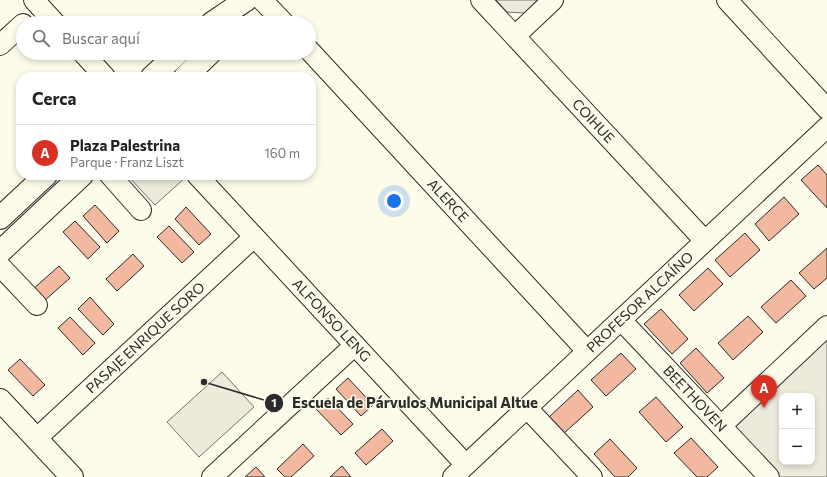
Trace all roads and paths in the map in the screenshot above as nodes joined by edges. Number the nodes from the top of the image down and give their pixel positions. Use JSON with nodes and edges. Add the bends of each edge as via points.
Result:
{"nodes":[{"id":1,"x":246,"y":0,"type":"edge"},
{"id":2,"x":253,"y":0,"type":"edge"},
{"id":3,"x":262,"y":0,"type":"edge"},
{"id":4,"x":481,"y":0,"type":"edge"},
{"id":5,"x":553,"y":0,"type":"edge"},
{"id":6,"x":727,"y":0,"type":"edge"},
{"id":7,"x":37,"y":4,"type":"edge"},
{"id":8,"x":29,"y":16,"type":"edge"},
{"id":9,"x":48,"y":16,"type":"edge"},
{"id":10,"x":222,"y":16,"type":"edge"},
{"id":11,"x":243,"y":16,"type":"edge"},
{"id":12,"x":277,"y":16,"type":"edge"},
{"id":13,"x":16,"y":31,"type":"edge"},
{"id":14,"x":515,"y":36,"type":"junction"},
{"id":15,"x":0,"y":45,"type":"edge"},
{"id":16,"x":316,"y":58,"type":"edge"},
{"id":17,"x":89,"y":60,"type":"edge"},
{"id":18,"x":170,"y":60,"type":"edge"},
{"id":19,"x":203,"y":60,"type":"edge"},
{"id":20,"x":100,"y":72,"type":"edge"},
{"id":21,"x":157,"y":72,"type":"edge"},
{"id":22,"x":190,"y":72,"type":"edge"},
{"id":23,"x":827,"y":109,"type":"edge"},
{"id":24,"x":827,"y":127,"type":"edge"},
{"id":25,"x":41,"y":180,"type":"edge"},
{"id":26,"x":77,"y":180,"type":"edge"},
{"id":27,"x":114,"y":180,"type":"edge"},
{"id":28,"x":202,"y":180,"type":"edge"},
{"id":29,"x":141,"y":210,"type":"dead end"},
{"id":30,"x":0,"y":218,"type":"edge"},
{"id":31,"x":254,"y":237,"type":"junction"},
{"id":32,"x":705,"y":241,"type":"junction"},
{"id":33,"x":0,"y":252,"type":"edge"},
{"id":34,"x":0,"y":266,"type":"edge"},
{"id":35,"x":37,"y":305,"type":"dead end"},
{"id":36,"x":621,"y":320,"type":"junction"},
{"id":37,"x":827,"y":326,"type":"edge"},
{"id":38,"x":355,"y":345,"type":"junction"},
{"id":39,"x":587,"y":351,"type":"junction"},
{"id":40,"x":0,"y":400,"type":"edge"},
{"id":41,"x":527,"y":408,"type":"junction"},
{"id":42,"x":721,"y":426,"type":"junction"},
{"id":43,"x":36,"y":439,"type":"junction"},
{"id":44,"x":459,"y":471,"type":"edge"},
{"id":45,"x":72,"y":477,"type":"edge"},
{"id":46,"x":212,"y":477,"type":"edge"},
{"id":47,"x":592,"y":477,"type":"edge"},
{"id":48,"x":769,"y":477,"type":"edge"}],
"edges":[{"from":1,"to":10,"type":"main road"},
{"from":2,"to":11,"type":"main road"},
{"from":3,"to":12,"type":"street"},
{"from":4,"to":14,"type":"street","name":"COIHUE"},
{"from":5,"to":14,"type":"street"},
{"from":6,"to":23,"type":"street"},
{"from":7,"to":8,"type":"street"},
{"from":7,"to":9,"type":"street"},
{"from":13,"to":15,"type":"street"},
{"from":14,"to":32,"type":"street","name":"COIHUE"},
{"from":16,"to":39,"type":"street","name":"ALERCE"},
{"from":17,"to":20,"type":"street"},
{"from":18,"to":21,"type":"main road"},
{"from":19,"to":22,"type":"main road"},
{"from":24,"to":32,"type":"street","name":"PROFESOR ALCAÍNO"},
{"from":25,"to":30,"type":"main road"},
{"from":26,"to":33,"type":"main road"},
{"from":27,"to":29,"type":"street"},
{"from":28,"to":31,"type":"street","name":"ALFONSO LENG"},
{"from":31,"to":38,"type":"street","name":"ALFONSO LENG"},
{"from":31,"to":43,"type":"street","name":"PASAJE ENRIQUE SORO"},
{"from":32,"to":36,"type":"street","name":"PROFESOR ALCAÍNO"},
{"from":34,"to":35,"type":"street"},
{"from":36,"to":39,"type":"street","name":"PROFESOR ALCAÍNO"},
{"from":36,"to":42,"type":"street","name":"BEETHOVEN"},
{"from":37,"to":42,"type":"street"},
{"from":38,"to":44,"type":"street","name":"ALFONSO LENG"},
{"from":38,"to":46,"type":"street"},
{"from":39,"to":41,"type":"street","name":"PROFESOR ALCAÍNO"},
{"from":40,"to":43,"type":"main road"},
{"from":41,"to":44,"type":"street","name":"PROFESOR ALCAÍNO"},
{"from":41,"to":47,"type":"street"},
{"from":42,"to":48,"type":"street","name":"BEETHOVEN"},
{"from":43,"to":45,"type":"main road"}]}
